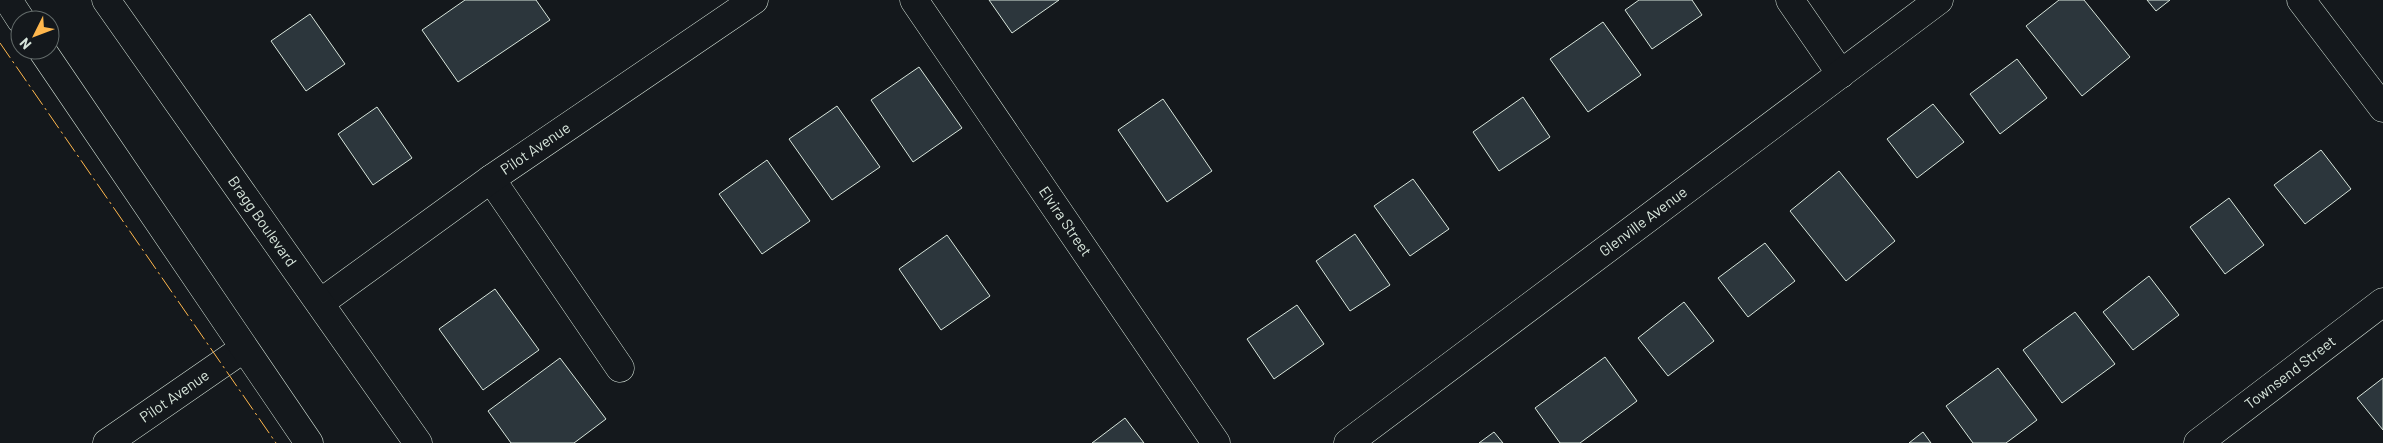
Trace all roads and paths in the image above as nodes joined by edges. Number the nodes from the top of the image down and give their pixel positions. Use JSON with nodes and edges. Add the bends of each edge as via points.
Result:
{"nodes":[{"id":1,"x":106,"y":0,"type":"edge"},
{"id":2,"x":754,"y":0,"type":"edge"},
{"id":3,"x":914,"y":0,"type":"edge"},
{"id":4,"x":1790,"y":0,"type":"edge"},
{"id":5,"x":1939,"y":0,"type":"edge"},
{"id":6,"x":2302,"y":0,"type":"edge"},
{"id":7,"x":49,"y":60,"type":"edge"},
{"id":8,"x":1841,"y":74,"type":"junction"},
{"id":9,"x":2383,"y":108,"type":"edge"},
{"id":10,"x":491,"y":180,"type":"junction"},
{"id":11,"x":2383,"y":302,"type":"edge"},
{"id":12,"x":320,"y":303,"type":"junction"},
{"id":13,"x":243,"y":349,"type":"junction"},
{"id":14,"x":620,"y":368,"type":"dead end"},
{"id":15,"x":108,"y":443,"type":"edge"},
{"id":16,"x":309,"y":443,"type":"edge"},
{"id":17,"x":418,"y":443,"type":"edge"},
{"id":18,"x":1216,"y":443,"type":"edge"},
{"id":19,"x":1348,"y":443,"type":"edge"},
{"id":20,"x":2198,"y":443,"type":"edge"}],
"edges":[{"from":1,"to":12,"type":"street","name":"Bragg Boulevard"},
{"from":2,"to":10,"type":"street","name":"Pilot Avenue"},
{"from":3,"to":18,"type":"street","name":"Elvira Street"},
{"from":4,"to":8,"type":"street"},
{"from":5,"to":8,"type":"street","name":"Glenville Avenue"},
{"from":6,"to":9,"type":"street"},
{"from":7,"to":13,"type":"street"},
{"from":8,"to":19,"type":"street","name":"Glenville Avenue"},
{"from":10,"to":12,"type":"street","name":"Pilot Avenue"},
{"from":10,"to":14,"type":"street"},
{"from":11,"to":20,"type":"street","name":"Townsend Street"},
{"from":12,"to":17,"type":"street","name":"Bragg Boulevard"},
{"from":13,"to":15,"type":"street","name":"Pilot Avenue"},
{"from":13,"to":16,"type":"street"}]}
